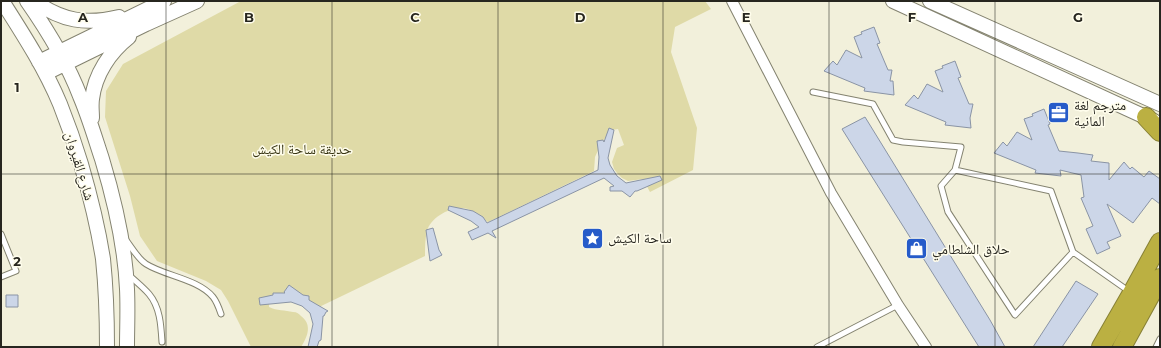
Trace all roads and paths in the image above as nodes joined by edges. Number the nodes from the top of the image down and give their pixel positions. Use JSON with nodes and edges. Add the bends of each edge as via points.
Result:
{"nodes":[{"id":1,"x":2,"y":1,"type":"edge"},
{"id":2,"x":27,"y":1,"type":"edge"},
{"id":3,"x":34,"y":1,"type":"edge"},
{"id":4,"x":164,"y":1,"type":"edge"},
{"id":5,"x":197,"y":1,"type":"edge"},
{"id":6,"x":732,"y":1,"type":"edge"},
{"id":7,"x":893,"y":1,"type":"edge"},
{"id":8,"x":930,"y":1,"type":"edge"},
{"id":9,"x":142,"y":18,"type":"junction"},
{"id":10,"x":62,"y":58,"type":"junction"},
{"id":11,"x":42,"y":68,"type":"junction"},
{"id":12,"x":813,"y":92,"type":"dead end"},
{"id":13,"x":1156,"y":100,"type":"edge"},
{"id":14,"x":1153,"y":120,"type":"edge"},
{"id":15,"x":92,"y":126,"type":"junction"},
{"id":16,"x":1160,"y":132,"type":"edge"},
{"id":17,"x":956,"y":170,"type":"junction"},
{"id":18,"x":1,"y":234,"type":"edge"},
{"id":19,"x":121,"y":235,"type":"junction"},
{"id":20,"x":1160,"y":242,"type":"edge"},
{"id":21,"x":1073,"y":252,"type":"junction"},
{"id":22,"x":126,"y":272,"type":"junction"},
{"id":23,"x":1,"y":277,"type":"edge"},
{"id":24,"x":1160,"y":278,"type":"edge"},
{"id":25,"x":1132,"y":293,"type":"junction"},
{"id":26,"x":898,"y":305,"type":"junction"},
{"id":27,"x":220,"y":314,"type":"dead end"},
{"id":28,"x":1160,"y":338,"type":"edge"},
{"id":29,"x":162,"y":342,"type":"dead end"},
{"id":30,"x":107,"y":347,"type":"edge"},
{"id":31,"x":127,"y":347,"type":"edge"},
{"id":32,"x":817,"y":347,"type":"edge"},
{"id":33,"x":926,"y":347,"type":"edge"},
{"id":34,"x":1101,"y":347,"type":"edge"},
{"id":35,"x":1122,"y":347,"type":"edge"},
{"id":36,"x":1156,"y":347,"type":"edge"}],
"edges":[{"from":1,"to":11,"type":"main road","name":"شارع القيروان"},
{"from":2,"to":10,"type":"main road","name":"شارع القيروان"},
{"from":3,"to":9,"type":"main road","via":[[62,17],[84,22]]},
{"from":4,"to":9,"type":"main road"},
{"from":5,"to":9,"type":"main road"},
{"from":6,"to":26,"type":"street","via":[[831,194]]},
{"from":7,"to":14,"type":"main road"},
{"from":8,"to":13,"type":"main road"},
{"from":9,"to":10,"type":"main road"},
{"from":9,"to":15,"type":"main road","via":[[107,60],[97,78],[92,99]]},
{"from":10,"to":11,"type":"main road"},
{"from":10,"to":15,"type":"main road","name":"شارع القيروان"},
{"from":11,"to":30,"type":"main road","name":"شارع القيروان","via":[[72,134],[97,225],[105,283]]},
{"from":12,"to":17,"type":"lane","via":[[873,104],[893,140],[961,147]]},
{"from":14,"to":16,"type":"highway"},
{"from":15,"to":19,"type":"main road","name":"شارع القيروان","via":[[113,194]]},
{"from":17,"to":21,"type":"lane","via":[[1051,191]]},
{"from":17,"to":21,"type":"lane","via":[[941,186],[948,212],[1015,315]]},
{"from":18,"to":23,"type":"lane","via":[[16,271]]},
{"from":19,"to":22,"type":"main road","name":"شارع القيروان"},
{"from":19,"to":27,"type":"lane","via":[[145,264],[207,291],[217,304]]},
{"from":20,"to":25,"type":"highway"},
{"from":21,"to":25,"type":"lane"},
{"from":22,"to":29,"type":"lane","via":[[154,302],[161,325]]},
{"from":22,"to":31,"type":"main road","name":"شارع القيروان"},
{"from":24,"to":35,"type":"highway"},
{"from":25,"to":34,"type":"highway"},
{"from":26,"to":32,"type":"lane"},
{"from":26,"to":33,"type":"street"},
{"from":28,"to":36,"type":"lane"}]}
